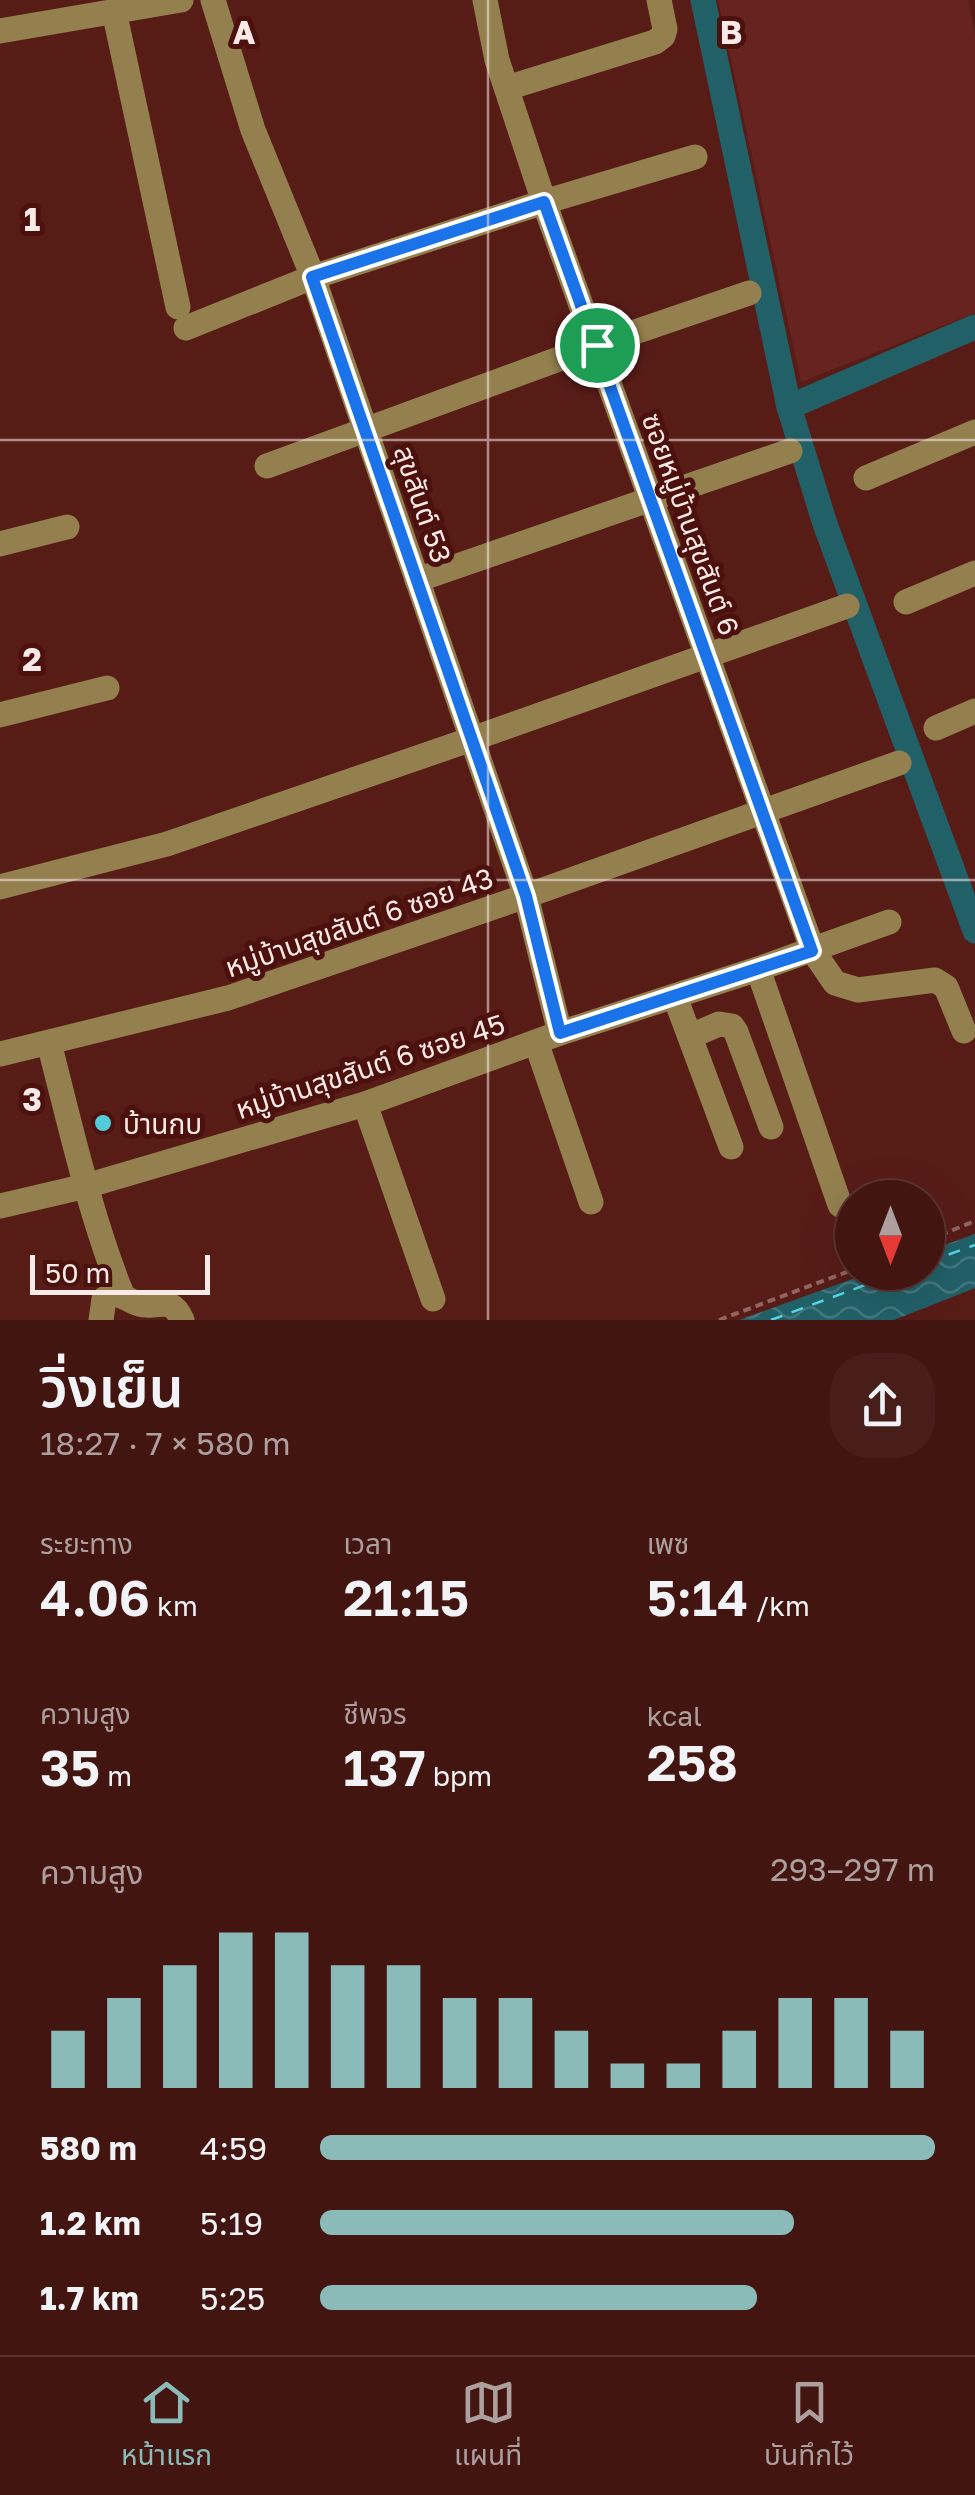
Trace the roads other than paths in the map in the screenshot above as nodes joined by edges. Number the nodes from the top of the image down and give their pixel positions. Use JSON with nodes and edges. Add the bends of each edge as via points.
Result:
{"nodes":[{"id":1,"x":181,"y":0,"type":"edge"},
{"id":2,"x":213,"y":0,"type":"edge"},
{"id":3,"x":485,"y":0,"type":"edge"},
{"id":4,"x":659,"y":0,"type":"edge"},
{"id":5,"x":114,"y":10,"type":"junction"},
{"id":6,"x":0,"y":31,"type":"edge"},
{"id":7,"x":507,"y":88,"type":"junction"},
{"id":8,"x":696,"y":157,"type":"dead end"},
{"id":9,"x":544,"y":202,"type":"junction"},
{"id":10,"x":312,"y":277,"type":"junction"},
{"id":11,"x":749,"y":293,"type":"dead end"},
{"id":12,"x":597,"y":345,"type":"junction"},
{"id":13,"x":365,"y":429,"type":"junction"},
{"id":14,"x":975,"y":432,"type":"edge"},
{"id":15,"x":790,"y":451,"type":"dead end"},
{"id":16,"x":267,"y":466,"type":"dead end"},
{"id":17,"x":866,"y":478,"type":"dead end"},
{"id":18,"x":651,"y":500,"type":"junction"},
{"id":19,"x":68,"y":527,"type":"dead end"},
{"id":20,"x":0,"y":544,"type":"edge"},
{"id":21,"x":975,"y":573,"type":"edge"},
{"id":22,"x":417,"y":580,"type":"junction"},
{"id":23,"x":906,"y":602,"type":"dead end"},
{"id":24,"x":847,"y":606,"type":"dead end"},
{"id":25,"x":706,"y":656,"type":"junction"},
{"id":26,"x":107,"y":688,"type":"dead end"},
{"id":27,"x":975,"y":712,"type":"edge"},
{"id":28,"x":0,"y":715,"type":"edge"},
{"id":29,"x":936,"y":728,"type":"dead end"},
{"id":30,"x":472,"y":739,"type":"junction"},
{"id":31,"x":900,"y":763,"type":"dead end"},
{"id":32,"x":762,"y":811,"type":"junction"},
{"id":33,"x":0,"y":887,"type":"edge"},
{"id":34,"x":526,"y":896,"type":"junction"},
{"id":35,"x":889,"y":922,"type":"dead end"},
{"id":36,"x":812,"y":951,"type":"junction"},
{"id":37,"x":758,"y":970,"type":"junction"},
{"id":38,"x":675,"y":997,"type":"junction"},
{"id":39,"x":964,"y":1031,"type":"dead end"},
{"id":40,"x":691,"y":1036,"type":"junction"},
{"id":41,"x":548,"y":1038,"type":"junction"},
{"id":42,"x":49,"y":1043,"type":"junction"},
{"id":43,"x":0,"y":1054,"type":"edge"},
{"id":44,"x":365,"y":1104,"type":"junction"},
{"id":45,"x":771,"y":1127,"type":"dead end"},
{"id":46,"x":731,"y":1147,"type":"dead end"},
{"id":47,"x":86,"y":1186,"type":"junction"},
{"id":48,"x":835,"y":1192,"type":"edge"},
{"id":49,"x":591,"y":1202,"type":"dead end"},
{"id":50,"x":0,"y":1206,"type":"edge"},
{"id":51,"x":120,"y":1290,"type":"junction"},
{"id":52,"x":433,"y":1298,"type":"dead end"},
{"id":53,"x":101,"y":1320,"type":"edge"},
{"id":54,"x":182,"y":1320,"type":"edge"}],
"edges":[{"from":1,"to":5,"type":"street"},
{"from":2,"to":10,"type":"street","name":"สุขสันต์ 53","via":[[253,130]]},
{"from":3,"to":7,"type":"street","name":"ซอยหมู่บ้านสุขสันต์ 6"},
{"from":4,"to":7,"type":"street","via":[[665,28],[655,42]]},
{"from":5,"to":6,"type":"street"},
{"from":5,"to":10,"type":"street","via":[[182,318]]},
{"from":7,"to":9,"type":"street","name":"ซอยหมู่บ้านสุขสันต์ 6"},
{"from":8,"to":9,"type":"street"},
{"from":9,"to":10,"type":"street"},
{"from":9,"to":12,"type":"street","name":"ซอยหมู่บ้านสุขสันต์ 6"},
{"from":10,"to":13,"type":"street","name":"สุขสันต์ 53"},
{"from":11,"to":12,"type":"street"},
{"from":12,"to":13,"type":"street"},
{"from":12,"to":18,"type":"street","name":"ซอยหมู่บ้านสุขสันต์ 6"},
{"from":13,"to":16,"type":"street"},
{"from":13,"to":22,"type":"street","name":"สุขสันต์ 53"},
{"from":14,"to":17,"type":"street"},
{"from":15,"to":18,"type":"street"},
{"from":18,"to":22,"type":"street"},
{"from":18,"to":25,"type":"street","name":"ซอยหมู่บ้านสุขสันต์ 6"},
{"from":19,"to":20,"type":"street"},
{"from":21,"to":23,"type":"street"},
{"from":22,"to":30,"type":"street","name":"สุขสันต์ 53"},
{"from":24,"to":25,"type":"street"},
{"from":25,"to":30,"type":"street"},
{"from":25,"to":32,"type":"street","name":"ซอยหมู่บ้านสุขสันต์ 6"},
{"from":26,"to":28,"type":"street"},
{"from":27,"to":29,"type":"street"},
{"from":30,"to":33,"type":"street","via":[[167,844]]},
{"from":30,"to":34,"type":"street","name":"สุขสันต์ 53"},
{"from":31,"to":32,"type":"street","name":"หมู่บ้านสุขสันต์ 6 ซอย 43"},
{"from":32,"to":34,"type":"street","name":"หมู่บ้านสุขสันต์ 6 ซอย 43"},
{"from":32,"to":36,"type":"street","name":"ซอยหมู่บ้านสุขสันต์ 6"},
{"from":34,"to":41,"type":"street","name":"สุขสันต์ 53"},
{"from":34,"to":42,"type":"street","name":"หมู่บ้านสุขสันต์ 6 ซอย 43","via":[[228,998]]},
{"from":35,"to":36,"type":"street","name":"หมู่บ้านสุขสันต์ 6 ซอย 45"},
{"from":36,"to":37,"type":"street","name":"หมู่บ้านสุขสันต์ 6 ซอย 45"},
{"from":36,"to":39,"type":"street","via":[[835,983],[858,990],[935,980],[946,986]]},
{"from":37,"to":38,"type":"street","name":"หมู่บ้านสุขสันต์ 6 ซอย 45"},
{"from":37,"to":48,"type":"street"},
{"from":38,"to":40,"type":"street"},
{"from":38,"to":41,"type":"street","name":"หมู่บ้านสุขสันต์ 6 ซอย 45"},
{"from":40,"to":45,"type":"street","via":[[719,1024],[732,1026]]},
{"from":40,"to":46,"type":"street"},
{"from":41,"to":44,"type":"street","name":"หมู่บ้านสุขสันต์ 6 ซอย 45"},
{"from":41,"to":49,"type":"street","name":"สุขสันต์ 53"},
{"from":42,"to":43,"type":"street","name":"หมู่บ้านสุขสันต์ 6 ซอย 43"},
{"from":42,"to":47,"type":"street"},
{"from":44,"to":47,"type":"street","name":"หมู่บ้านสุขสันต์ 6 ซอย 45"},
{"from":44,"to":52,"type":"street"},
{"from":47,"to":50,"type":"street","name":"หมู่บ้านสุขสันต์ 6 ซอย 45"},
{"from":47,"to":51,"type":"street"},
{"from":51,"to":53,"type":"street","via":[[104,1299]]},
{"from":51,"to":54,"type":"street","via":[[142,1306],[173,1306]]}]}
